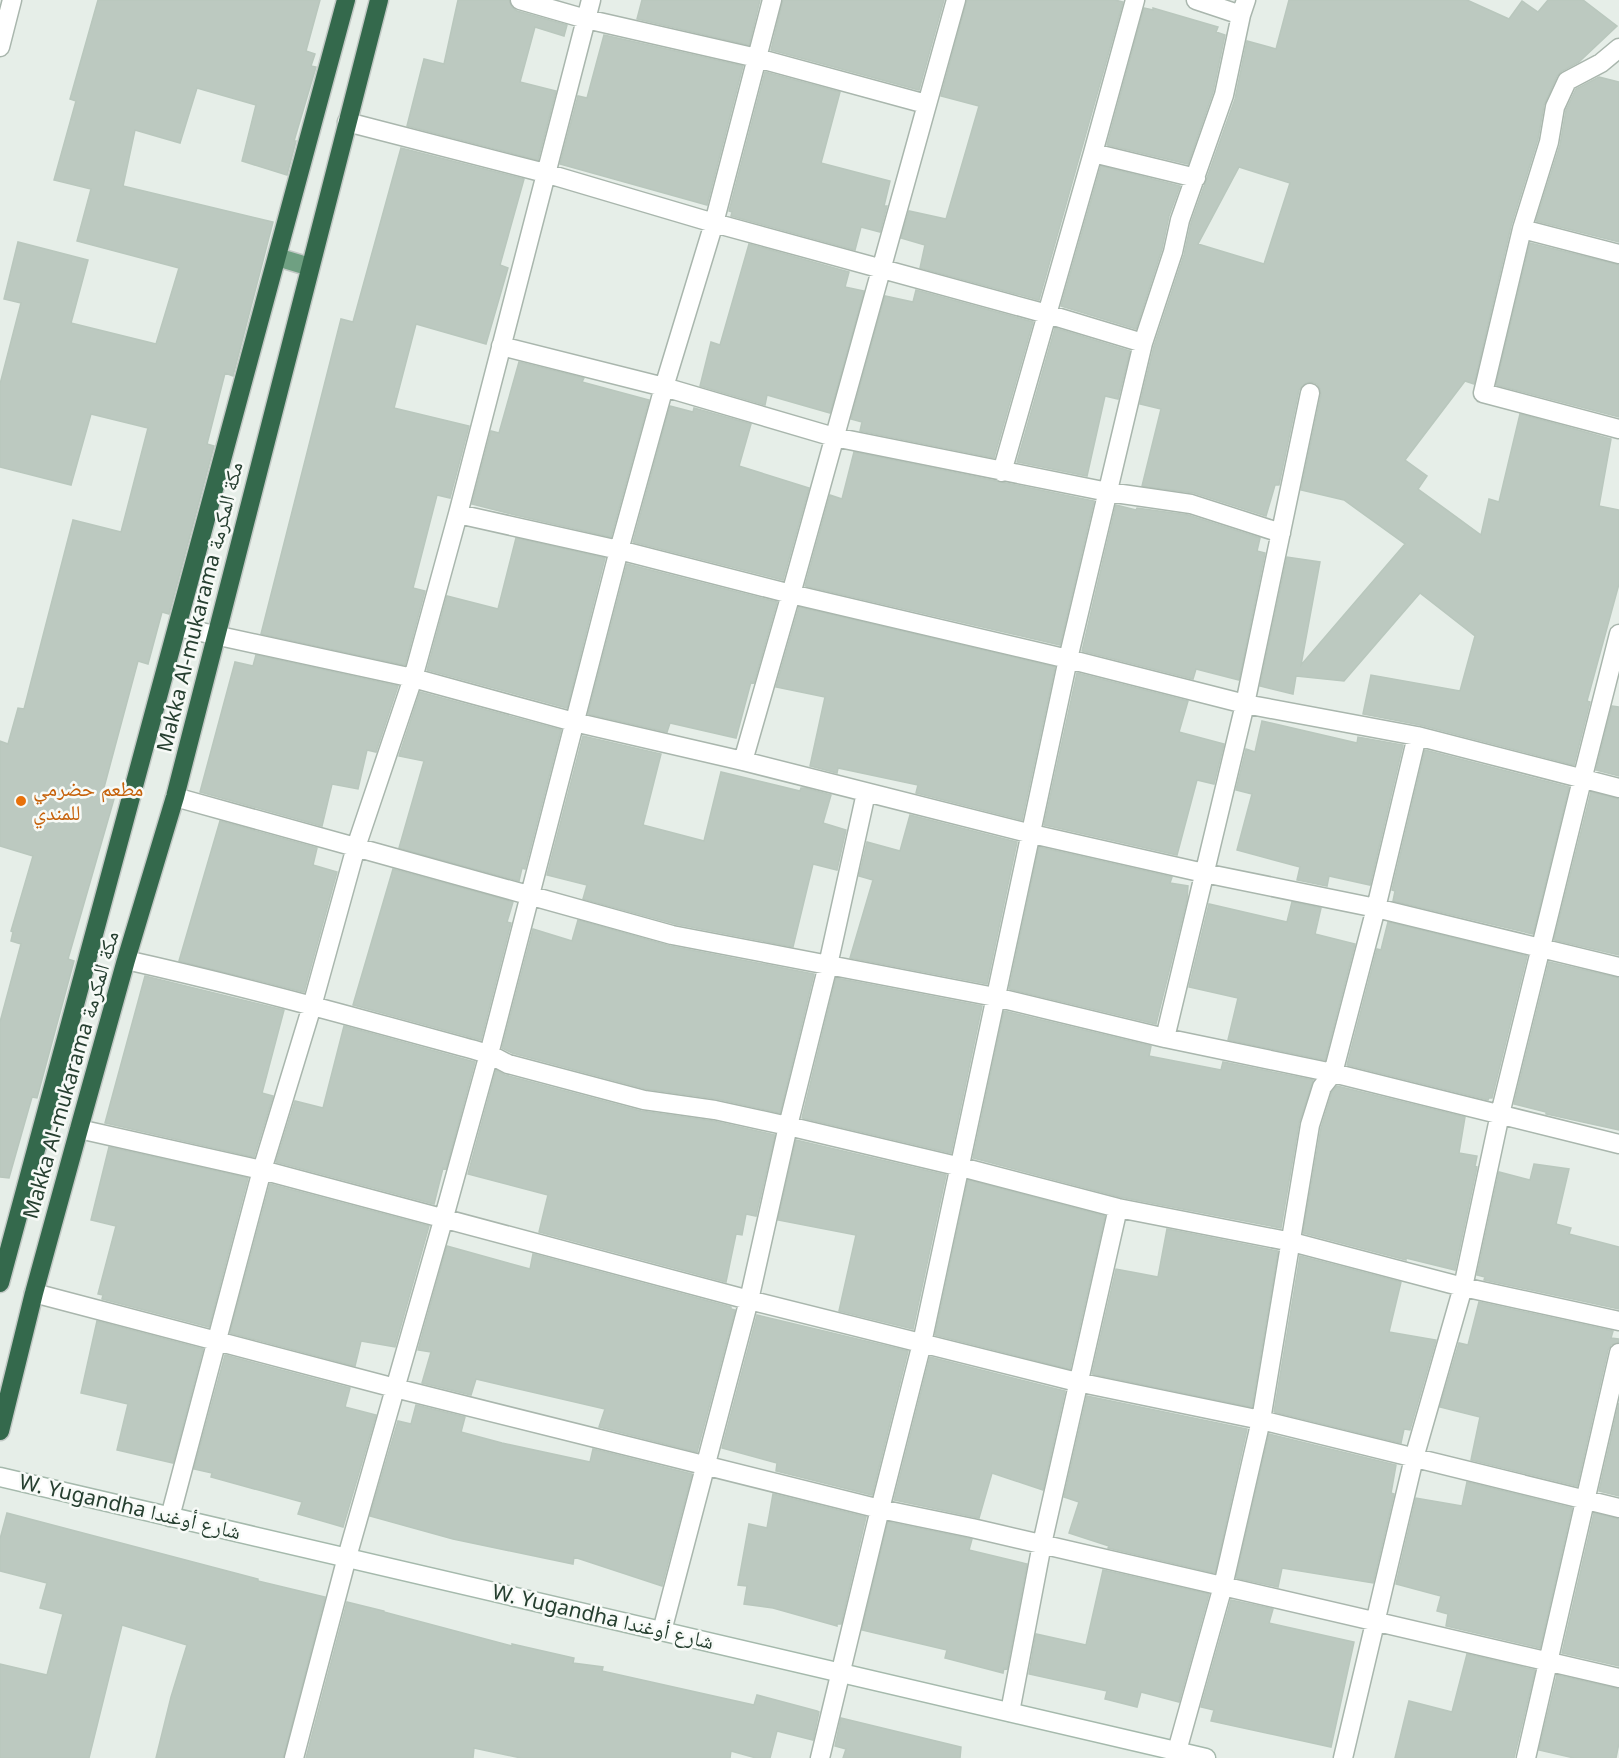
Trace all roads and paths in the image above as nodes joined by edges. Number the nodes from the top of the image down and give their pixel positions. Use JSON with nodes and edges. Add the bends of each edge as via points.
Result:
{"nodes":[{"id":1,"x":12,"y":0,"type":"edge"},
{"id":2,"x":346,"y":0,"type":"edge"},
{"id":3,"x":379,"y":0,"type":"edge"},
{"id":4,"x":520,"y":0,"type":"edge"},
{"id":5,"x":591,"y":0,"type":"edge"},
{"id":6,"x":772,"y":0,"type":"edge"},
{"id":7,"x":956,"y":0,"type":"edge"},
{"id":8,"x":1135,"y":0,"type":"edge"},
{"id":9,"x":1196,"y":0,"type":"edge"},
{"id":10,"x":1244,"y":7,"type":"edge"},
{"id":11,"x":586,"y":19,"type":"junction"},
{"id":12,"x":0,"y":47,"type":"edge"},
{"id":13,"x":1619,"y":48,"type":"edge"},
{"id":14,"x":757,"y":58,"type":"junction"},
{"id":15,"x":926,"y":104,"type":"junction"},
{"id":16,"x":347,"y":122,"type":"junction"},
{"id":17,"x":1093,"y":153,"type":"junction"},
{"id":18,"x":545,"y":173,"type":"junction"},
{"id":19,"x":1196,"y":178,"type":"junction"},
{"id":20,"x":714,"y":223,"type":"junction"},
{"id":21,"x":1522,"y":229,"type":"junction"},
{"id":22,"x":1619,"y":254,"type":"edge"},
{"id":23,"x":277,"y":257,"type":"junction"},
{"id":24,"x":310,"y":267,"type":"junction"},
{"id":25,"x":881,"y":268,"type":"junction"},
{"id":26,"x":1047,"y":314,"type":"junction"},
{"id":27,"x":1143,"y":343,"type":"junction"},
{"id":28,"x":501,"y":346,"type":"junction"},
{"id":29,"x":664,"y":387,"type":"junction"},
{"id":30,"x":1310,"y":393,"type":"dead end"},
{"id":31,"x":1619,"y":429,"type":"edge"},
{"id":32,"x":834,"y":437,"type":"junction"},
{"id":33,"x":1002,"y":472,"type":"junction"},
{"id":34,"x":1108,"y":492,"type":"junction"},
{"id":35,"x":458,"y":514,"type":"junction"},
{"id":36,"x":1281,"y":533,"type":"junction"},
{"id":37,"x":619,"y":550,"type":"junction"},
{"id":38,"x":791,"y":594,"type":"junction"},
{"id":39,"x":178,"y":627,"type":"junction"},
{"id":40,"x":1619,"y":634,"type":"edge"},
{"id":41,"x":216,"y":636,"type":"junction"},
{"id":42,"x":1068,"y":658,"type":"junction"},
{"id":43,"x":413,"y":678,"type":"junction"},
{"id":44,"x":1245,"y":704,"type":"junction"},
{"id":45,"x":574,"y":722,"type":"junction"},
{"id":46,"x":1417,"y":736,"type":"junction"},
{"id":47,"x":742,"y":761,"type":"junction"},
{"id":48,"x":1582,"y":780,"type":"junction"},
{"id":49,"x":1619,"y":788,"type":"edge"},
{"id":50,"x":866,"y":793,"type":"junction"},
{"id":51,"x":176,"y":797,"type":"junction"},
{"id":52,"x":1032,"y":834,"type":"junction"},
{"id":53,"x":356,"y":847,"type":"junction"},
{"id":54,"x":1204,"y":873,"type":"junction"},
{"id":55,"x":529,"y":896,"type":"junction"},
{"id":56,"x":1376,"y":908,"type":"junction"},
{"id":57,"x":1540,"y":948,"type":"junction"},
{"id":58,"x":126,"y":960,"type":"junction"},
{"id":59,"x":828,"y":965,"type":"junction"},
{"id":60,"x":1619,"y":967,"type":"edge"},
{"id":61,"x":995,"y":997,"type":"junction"},
{"id":62,"x":312,"y":1006,"type":"junction"},
{"id":63,"x":1165,"y":1038,"type":"junction"},
{"id":64,"x":489,"y":1054,"type":"junction"},
{"id":65,"x":1333,"y":1073,"type":"junction"},
{"id":66,"x":1500,"y":1114,"type":"junction"},
{"id":67,"x":788,"y":1126,"type":"junction"},
{"id":68,"x":79,"y":1129,"type":"junction"},
{"id":69,"x":1619,"y":1144,"type":"edge"},
{"id":70,"x":961,"y":1167,"type":"junction"},
{"id":71,"x":262,"y":1170,"type":"junction"},
{"id":72,"x":1118,"y":1208,"type":"junction"},
{"id":73,"x":444,"y":1218,"type":"junction"},
{"id":74,"x":1292,"y":1242,"type":"junction"},
{"id":75,"x":0,"y":1283,"type":"edge"},
{"id":76,"x":1463,"y":1287,"type":"junction"},
{"id":77,"x":34,"y":1293,"type":"junction"},
{"id":78,"x":749,"y":1300,"type":"junction"},
{"id":79,"x":1619,"y":1321,"type":"edge"},
{"id":80,"x":217,"y":1340,"type":"junction"},
{"id":81,"x":922,"y":1343,"type":"junction"},
{"id":82,"x":1619,"y":1353,"type":"edge"},
{"id":83,"x":1077,"y":1382,"type":"junction"},
{"id":84,"x":395,"y":1388,"type":"junction"},
{"id":85,"x":1261,"y":1420,"type":"junction"},
{"id":86,"x":0,"y":1431,"type":"edge"},
{"id":87,"x":1414,"y":1458,"type":"junction"},
{"id":88,"x":706,"y":1465,"type":"junction"},
{"id":89,"x":0,"y":1477,"type":"edge"},
{"id":90,"x":1586,"y":1501,"type":"junction"},
{"id":91,"x":1619,"y":1508,"type":"edge"},
{"id":92,"x":880,"y":1509,"type":"junction"},
{"id":93,"x":170,"y":1517,"type":"junction"},
{"id":94,"x":1042,"y":1544,"type":"junction"},
{"id":95,"x":347,"y":1557,"type":"junction"},
{"id":96,"x":1223,"y":1586,"type":"junction"},
{"id":97,"x":1375,"y":1620,"type":"junction"},
{"id":98,"x":662,"y":1630,"type":"junction"},
{"id":99,"x":1548,"y":1661,"type":"junction"},
{"id":100,"x":841,"y":1672,"type":"junction"},
{"id":101,"x":1619,"y":1678,"type":"edge"},
{"id":102,"x":1010,"y":1712,"type":"junction"},
{"id":103,"x":1176,"y":1755,"type":"edge"},
{"id":104,"x":294,"y":1758,"type":"edge"},
{"id":105,"x":820,"y":1758,"type":"edge"},
{"id":106,"x":1206,"y":1758,"type":"edge"},
{"id":107,"x":1343,"y":1758,"type":"edge"},
{"id":108,"x":1526,"y":1758,"type":"edge"}],
"edges":[{"from":1,"to":12,"type":"street"},
{"from":2,"to":23,"type":"highway","name":"Makka Al-mukarama مكة المكرمة"},
{"from":3,"to":16,"type":"highway","name":"Makka Al-mukarama مكة المكرمة"},
{"from":4,"to":11,"type":"street"},
{"from":5,"to":11,"type":"street"},
{"from":6,"to":14,"type":"street"},
{"from":7,"to":15,"type":"street"},
{"from":8,"to":17,"type":"street"},
{"from":9,"to":10,"type":"street"},
{"from":10,"to":19,"type":"street","via":[[1224,95]]},
{"from":11,"to":14,"type":"street"},
{"from":11,"to":18,"type":"street"},
{"from":13,"to":21,"type":"street","via":[[1601,63],[1567,81],[1555,106],[1549,142]]},
{"from":14,"to":15,"type":"street"},
{"from":14,"to":20,"type":"street"},
{"from":15,"to":25,"type":"street"},
{"from":16,"to":18,"type":"street"},
{"from":16,"to":24,"type":"highway","name":"Makka Al-mukarama مكة المكرمة"},
{"from":17,"to":19,"type":"street"},
{"from":17,"to":26,"type":"street"},
{"from":18,"to":20,"type":"street"},
{"from":18,"to":28,"type":"street"},
{"from":19,"to":27,"type":"street"},
{"from":20,"to":25,"type":"street"},
{"from":20,"to":29,"type":"street"},
{"from":21,"to":22,"type":"street"},
{"from":21,"to":31,"type":"street","via":[[1484,393]]},
{"from":23,"to":24,"type":"main road"},
{"from":23,"to":39,"type":"highway","name":"Makka Al-mukarama مكة المكرمة"},
{"from":24,"to":41,"type":"highway","name":"Makka Al-mukarama مكة المكرمة"},
{"from":25,"to":26,"type":"street"},
{"from":25,"to":32,"type":"street"},
{"from":26,"to":27,"type":"street"},
{"from":26,"to":33,"type":"street"},
{"from":27,"to":34,"type":"street"},
{"from":28,"to":29,"type":"street"},
{"from":28,"to":35,"type":"street"},
{"from":29,"to":32,"type":"street"},
{"from":29,"to":37,"type":"street"},
{"from":30,"to":36,"type":"street"},
{"from":32,"to":33,"type":"street"},
{"from":32,"to":38,"type":"street"},
{"from":33,"to":34,"type":"street"},
{"from":34,"to":36,"type":"street","via":[[1191,504]]},
{"from":34,"to":42,"type":"street"},
{"from":35,"to":37,"type":"street"},
{"from":35,"to":43,"type":"street"},
{"from":36,"to":44,"type":"street"},
{"from":37,"to":38,"type":"street"},
{"from":37,"to":45,"type":"street"},
{"from":38,"to":42,"type":"street"},
{"from":38,"to":47,"type":"street"},
{"from":39,"to":41,"type":"street"},
{"from":39,"to":75,"type":"highway","name":"Makka Al-mukarama مكة المكرمة"},
{"from":40,"to":48,"type":"street"},
{"from":41,"to":43,"type":"street"},
{"from":41,"to":51,"type":"highway","name":"Makka Al-mukarama مكة المكرمة"},
{"from":42,"to":44,"type":"street"},
{"from":42,"to":52,"type":"street"},
{"from":43,"to":45,"type":"street"},
{"from":43,"to":53,"type":"street"},
{"from":44,"to":46,"type":"street"},
{"from":44,"to":54,"type":"street"},
{"from":45,"to":47,"type":"street"},
{"from":45,"to":55,"type":"street"},
{"from":46,"to":48,"type":"street"},
{"from":46,"to":56,"type":"street"},
{"from":47,"to":50,"type":"street"},
{"from":48,"to":49,"type":"street"},
{"from":48,"to":57,"type":"street"},
{"from":50,"to":52,"type":"street"},
{"from":50,"to":59,"type":"street"},
{"from":51,"to":53,"type":"street"},
{"from":51,"to":58,"type":"highway","name":"Makka Al-mukarama مكة المكرمة"},
{"from":52,"to":54,"type":"street"},
{"from":52,"to":61,"type":"street"},
{"from":53,"to":55,"type":"street"},
{"from":53,"to":62,"type":"street"},
{"from":54,"to":56,"type":"street"},
{"from":54,"to":63,"type":"street"},
{"from":55,"to":59,"type":"street","via":[[672,935]]},
{"from":55,"to":64,"type":"street"},
{"from":56,"to":57,"type":"street"},
{"from":56,"to":65,"type":"street"},
{"from":57,"to":60,"type":"street"},
{"from":57,"to":66,"type":"street"},
{"from":58,"to":62,"type":"street"},
{"from":58,"to":68,"type":"highway","name":"Makka Al-mukarama مكة المكرمة"},
{"from":59,"to":61,"type":"street"},
{"from":59,"to":67,"type":"street"},
{"from":61,"to":63,"type":"street"},
{"from":61,"to":70,"type":"street"},
{"from":62,"to":64,"type":"street"},
{"from":62,"to":71,"type":"street"},
{"from":63,"to":65,"type":"street"},
{"from":64,"to":67,"type":"street","via":[[508,1064],[644,1100]]},
{"from":64,"to":73,"type":"street"},
{"from":65,"to":66,"type":"street"},
{"from":65,"to":74,"type":"street","via":[[1322,1087],[1310,1125]]},
{"from":66,"to":69,"type":"street"},
{"from":66,"to":76,"type":"street"},
{"from":67,"to":70,"type":"street"},
{"from":67,"to":78,"type":"street"},
{"from":68,"to":71,"type":"street"},
{"from":68,"to":77,"type":"highway","name":"Makka Al-mukarama مكة المكرمة"},
{"from":70,"to":72,"type":"street"},
{"from":70,"to":81,"type":"street"},
{"from":71,"to":73,"type":"street"},
{"from":71,"to":80,"type":"street"},
{"from":72,"to":74,"type":"street"},
{"from":72,"to":83,"type":"street"},
{"from":73,"to":78,"type":"street"},
{"from":73,"to":84,"type":"street"},
{"from":74,"to":76,"type":"street"},
{"from":74,"to":85,"type":"street"},
{"from":76,"to":79,"type":"street"},
{"from":76,"to":87,"type":"street"},
{"from":77,"to":80,"type":"street"},
{"from":77,"to":86,"type":"highway","name":"Makka Al-mukarama مكة المكرمة"},
{"from":78,"to":81,"type":"street"},
{"from":78,"to":88,"type":"street"},
{"from":80,"to":84,"type":"street"},
{"from":80,"to":93,"type":"street"},
{"from":81,"to":83,"type":"street"},
{"from":81,"to":92,"type":"street"},
{"from":82,"to":90,"type":"street"},
{"from":83,"to":85,"type":"street"},
{"from":83,"to":94,"type":"street"},
{"from":84,"to":88,"type":"street"},
{"from":84,"to":95,"type":"street"},
{"from":85,"to":87,"type":"street"},
{"from":85,"to":96,"type":"street"},
{"from":87,"to":90,"type":"street"},
{"from":87,"to":97,"type":"street"},
{"from":88,"to":92,"type":"street"},
{"from":88,"to":98,"type":"street"},
{"from":89,"to":93,"type":"street","name":"W. Yugandha شارع أوغندا"},
{"from":90,"to":91,"type":"street"},
{"from":90,"to":99,"type":"street"},
{"from":92,"to":94,"type":"street"},
{"from":92,"to":100,"type":"street"},
{"from":93,"to":95,"type":"street","name":"W. Yugandha شارع أوغندا"},
{"from":94,"to":96,"type":"street"},
{"from":94,"to":102,"type":"street"},
{"from":95,"to":98,"type":"street","name":"W. Yugandha شارع أوغندا"},
{"from":95,"to":104,"type":"street"},
{"from":96,"to":97,"type":"street"},
{"from":96,"to":103,"type":"street"},
{"from":97,"to":99,"type":"street"},
{"from":97,"to":107,"type":"street"},
{"from":98,"to":100,"type":"street","name":"W. Yugandha شارع أوغندا"},
{"from":99,"to":101,"type":"street"},
{"from":99,"to":108,"type":"street"},
{"from":100,"to":102,"type":"street","name":"W. Yugandha شارع أوغندا"},
{"from":100,"to":105,"type":"street"},
{"from":102,"to":103,"type":"street","name":"W. Yugandha شارع أوغندا"},
{"from":103,"to":106,"type":"street","name":"W. Yugandha شارع أوغندا"}]}
